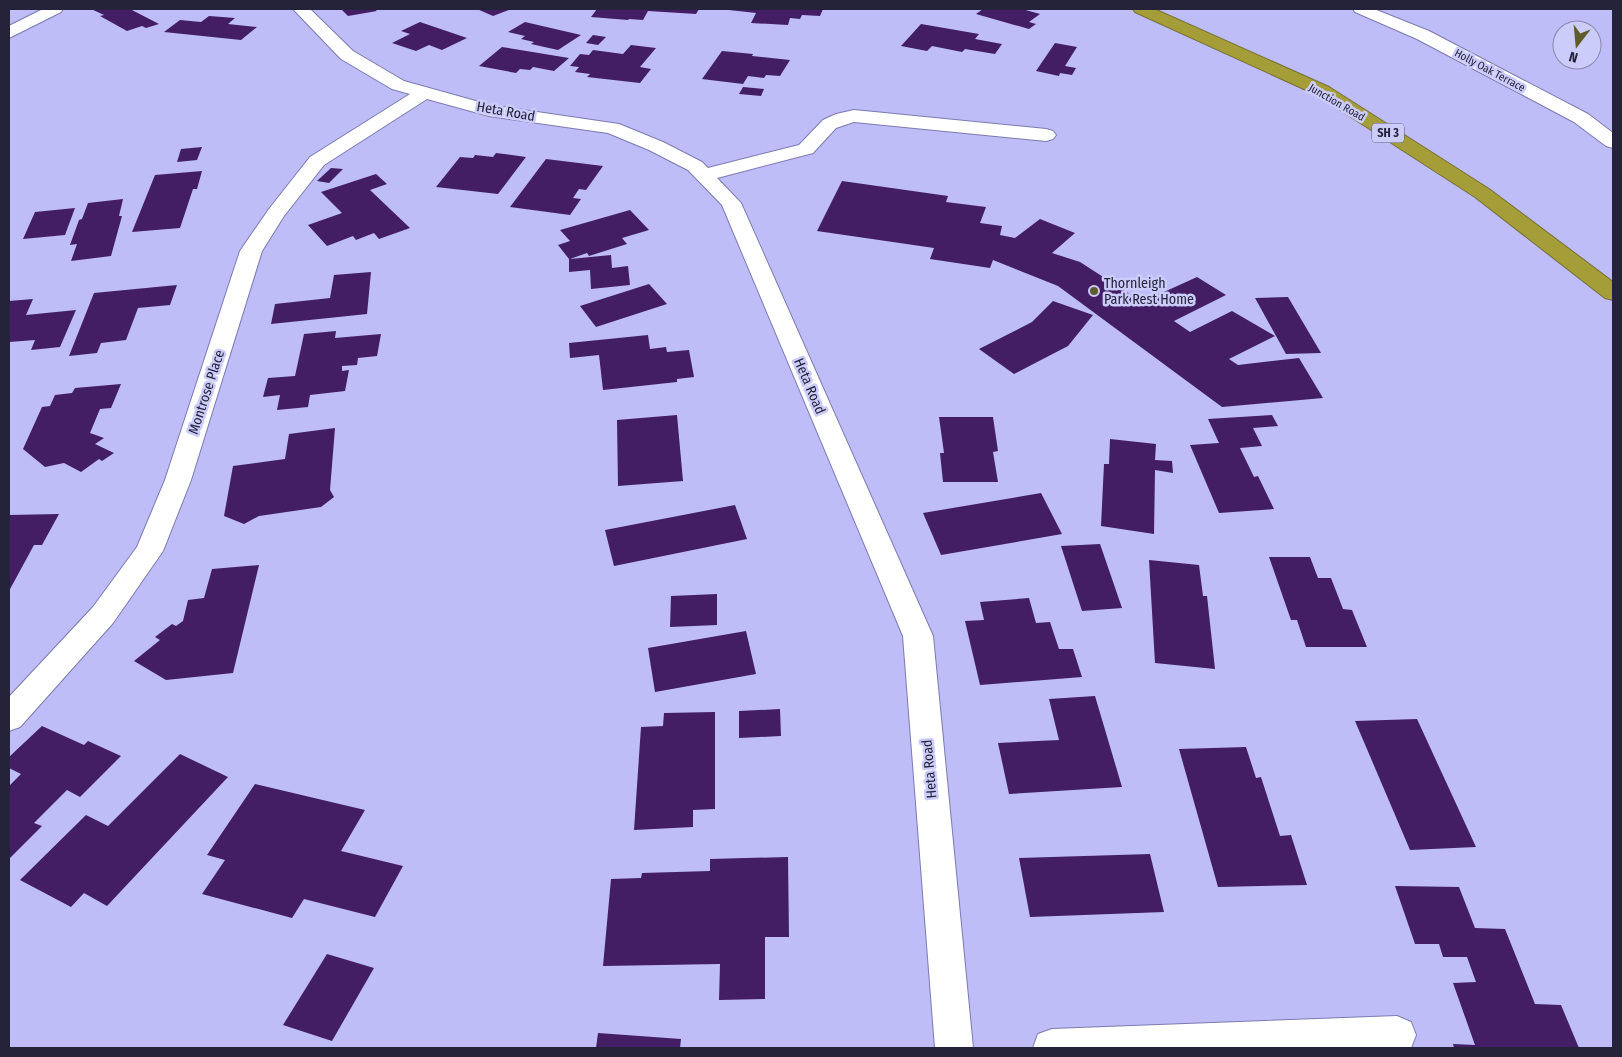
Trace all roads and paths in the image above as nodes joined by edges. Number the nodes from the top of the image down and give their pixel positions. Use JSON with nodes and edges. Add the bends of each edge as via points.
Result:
{"nodes":[{"id":1,"x":55,"y":9,"type":"edge"},
{"id":2,"x":301,"y":9,"type":"edge"},
{"id":3,"x":1141,"y":9,"type":"edge"},
{"id":4,"x":1362,"y":9,"type":"edge"},
{"id":5,"x":9,"y":33,"type":"edge"},
{"id":6,"x":425,"y":92,"type":"junction"},
{"id":7,"x":1046,"y":135,"type":"dead end"},
{"id":8,"x":1613,"y":142,"type":"edge"},
{"id":9,"x":704,"y":175,"type":"junction"},
{"id":10,"x":1613,"y":293,"type":"edge"},
{"id":11,"x":9,"y":718,"type":"edge"},
{"id":12,"x":1396,"y":1035,"type":"dead end"},
{"id":13,"x":954,"y":1048,"type":"edge"},
{"id":14,"x":1052,"y":1048,"type":"edge"}],
"edges":[{"from":1,"to":5,"type":"street"},
{"from":2,"to":6,"type":"street","name":"Heta Road","via":[[347,55],[398,84]]},
{"from":3,"to":10,"type":"highway","name":"Junction Road","number":"SH 3","via":[[1323,91],[1482,192]]},
{"from":4,"to":8,"type":"street","name":"Holly Oak Terrace","via":[[1423,35],[1581,118]]},
{"from":6,"to":9,"type":"street","name":"Heta Road","via":[[489,110],[612,128],[656,146],[695,166]]},
{"from":6,"to":11,"type":"street","name":"Montrose Place","via":[[317,161],[276,213],[251,251],[178,480],[149,551],[103,614]]},
{"from":7,"to":9,"type":"street","via":[[854,116],[836,119],[806,149]]},
{"from":9,"to":13,"type":"street","name":"Heta Road","via":[[731,203],[918,636]]},
{"from":12,"to":14,"type":"street"}]}
